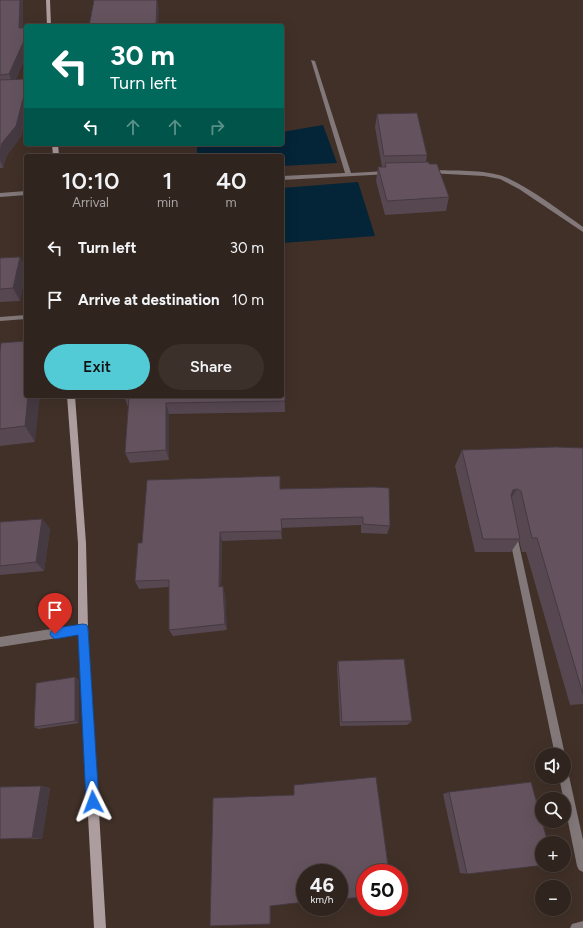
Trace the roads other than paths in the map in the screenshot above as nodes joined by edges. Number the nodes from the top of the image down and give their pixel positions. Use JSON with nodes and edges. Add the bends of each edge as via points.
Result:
{"nodes":[{"id":1,"x":48,"y":0,"type":"edge"},
{"id":2,"x":49,"y":24,"type":"edge"},
{"id":3,"x":313,"y":61,"type":"dead end"},
{"id":4,"x":424,"y":172,"type":"edge"},
{"id":5,"x":393,"y":173,"type":"edge"},
{"id":6,"x":348,"y":174,"type":"junction"},
{"id":7,"x":284,"y":178,"type":"edge"},
{"id":8,"x":24,"y":193,"type":"edge"},
{"id":9,"x":0,"y":195,"type":"edge"},
{"id":10,"x":583,"y":230,"type":"edge"},
{"id":11,"x":24,"y":318,"type":"edge"},
{"id":12,"x":0,"y":319,"type":"edge"},
{"id":13,"x":71,"y":398,"type":"edge"},
{"id":14,"x":511,"y":524,"type":"edge"},
{"id":15,"x":83,"y":629,"type":"junction"},
{"id":16,"x":0,"y":642,"type":"edge"},
{"id":17,"x":559,"y":748,"type":"edge"},
{"id":18,"x":566,"y":784,"type":"edge"},
{"id":19,"x":583,"y":866,"type":"edge"},
{"id":20,"x":583,"y":927,"type":"edge"},
{"id":21,"x":100,"y":928,"type":"edge"},
{"id":22,"x":576,"y":928,"type":"edge"}],
"edges":[{"from":1,"to":2,"type":"main road"},
{"from":3,"to":6,"type":"street"},
{"from":4,"to":10,"type":"street","via":[[484,174],[502,178],[522,188]]},
{"from":5,"to":6,"type":"street"},
{"from":6,"to":7,"type":"street"},
{"from":8,"to":9,"type":"street"},
{"from":11,"to":12,"type":"street"},
{"from":13,"to":15,"type":"main road","via":[[82,543]]},
{"from":14,"to":17,"type":"street"},
{"from":15,"to":16,"type":"street"},
{"from":15,"to":21,"type":"main road"},
{"from":18,"to":19,"type":"street"},
{"from":20,"to":22,"type":"street"}]}
